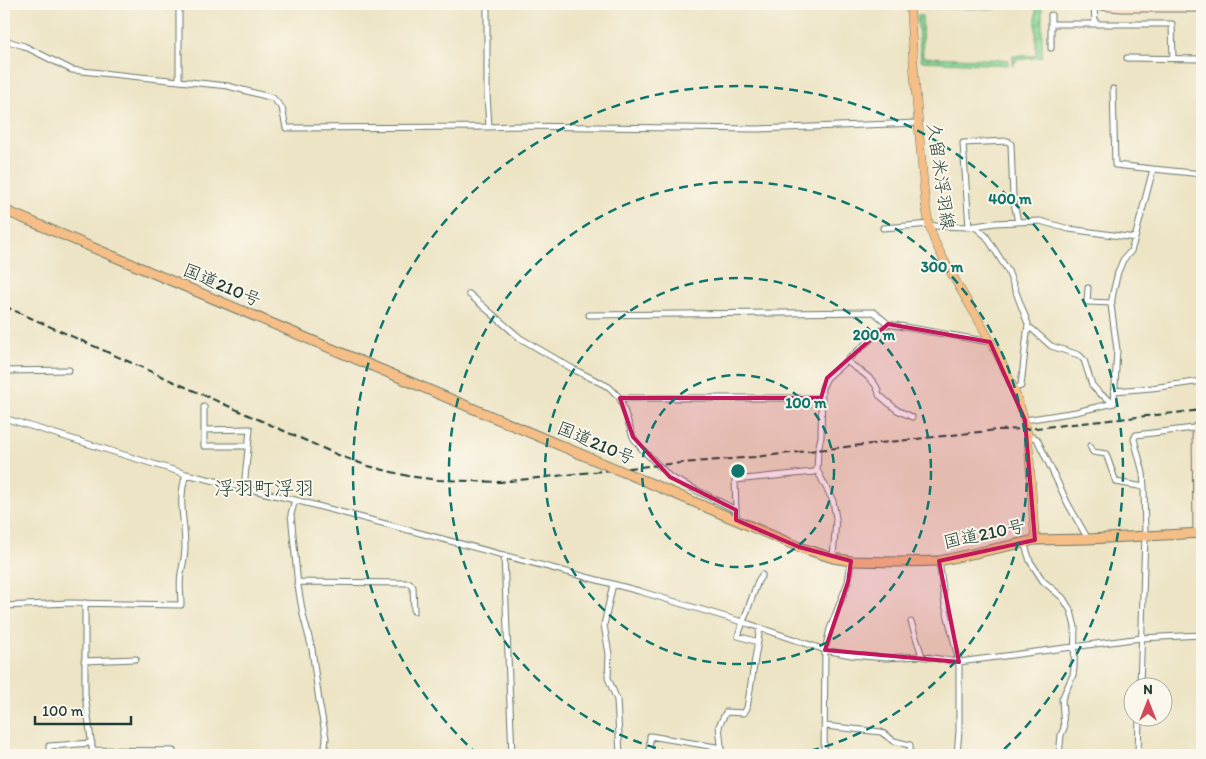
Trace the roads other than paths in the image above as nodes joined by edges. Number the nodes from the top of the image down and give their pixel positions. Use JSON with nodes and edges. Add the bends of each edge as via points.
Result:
{"nodes":[{"id":1,"x":179,"y":4,"type":"edge"},
{"id":2,"x":487,"y":4,"type":"edge"},
{"id":3,"x":910,"y":4,"type":"edge"},
{"id":4,"x":1078,"y":4,"type":"edge"},
{"id":5,"x":1094,"y":5,"type":"junction"},
{"id":6,"x":1202,"y":8,"type":"edge"},
{"id":7,"x":1051,"y":15,"type":"dead end"},
{"id":8,"x":1052,"y":24,"type":"junction"},
{"id":9,"x":1095,"y":24,"type":"junction"},
{"id":10,"x":4,"y":40,"type":"edge"},
{"id":11,"x":1051,"y":48,"type":"dead end"},
{"id":12,"x":1127,"y":58,"type":"dead end"},
{"id":13,"x":1174,"y":59,"type":"junction"},
{"id":14,"x":1202,"y":59,"type":"edge"},
{"id":15,"x":180,"y":80,"type":"junction"},
{"id":16,"x":1113,"y":89,"type":"dead end"},
{"id":17,"x":918,"y":123,"type":"junction"},
{"id":18,"x":489,"y":127,"type":"junction"},
{"id":19,"x":1153,"y":169,"type":"junction"},
{"id":20,"x":1202,"y":174,"type":"edge"},
{"id":21,"x":4,"y":210,"type":"edge"},
{"id":22,"x":1018,"y":222,"type":"junction"},
{"id":23,"x":930,"y":224,"type":"junction"},
{"id":24,"x":971,"y":226,"type":"junction"},
{"id":25,"x":883,"y":228,"type":"dead end"},
{"id":26,"x":1135,"y":238,"type":"junction"},
{"id":27,"x":1088,"y":288,"type":"dead end"},
{"id":28,"x":469,"y":294,"type":"dead end"},
{"id":29,"x":1112,"y":304,"type":"junction"},
{"id":30,"x":589,"y":315,"type":"dead end"},
{"id":31,"x":888,"y":324,"type":"junction"},
{"id":32,"x":1028,"y":328,"type":"junction"},
{"id":33,"x":990,"y":342,"type":"junction"},
{"id":34,"x":846,"y":361,"type":"junction"},
{"id":35,"x":69,"y":370,"type":"dead end"},
{"id":36,"x":4,"y":371,"type":"edge"},
{"id":37,"x":1202,"y":381,"type":"edge"},
{"id":38,"x":1013,"y":389,"type":"junction"},
{"id":39,"x":1114,"y":391,"type":"junction"},
{"id":40,"x":620,"y":398,"type":"junction"},
{"id":41,"x":821,"y":398,"type":"junction"},
{"id":42,"x":1114,"y":403,"type":"junction"},
{"id":43,"x":204,"y":407,"type":"dead end"},
{"id":44,"x":912,"y":417,"type":"dead end"},
{"id":45,"x":4,"y":418,"type":"edge"},
{"id":46,"x":1025,"y":420,"type":"junction"},
{"id":47,"x":1199,"y":427,"type":"edge"},
{"id":48,"x":204,"y":430,"type":"junction"},
{"id":49,"x":1028,"y":435,"type":"junction"},
{"id":50,"x":248,"y":446,"type":"junction"},
{"id":51,"x":1090,"y":446,"type":"dead end"},
{"id":52,"x":818,"y":470,"type":"junction"},
{"id":53,"x":186,"y":474,"type":"junction"},
{"id":54,"x":1144,"y":487,"type":"junction"},
{"id":55,"x":244,"y":488,"type":"junction"},
{"id":56,"x":295,"y":500,"type":"junction"},
{"id":57,"x":736,"y":510,"type":"junction"},
{"id":58,"x":736,"y":520,"type":"junction"},
{"id":59,"x":1200,"y":533,"type":"edge"},
{"id":60,"x":1145,"y":536,"type":"junction"},
{"id":61,"x":1088,"y":539,"type":"junction"},
{"id":62,"x":1035,"y":540,"type":"junction"},
{"id":63,"x":1024,"y":541,"type":"junction"},
{"id":64,"x":504,"y":555,"type":"junction"},
{"id":65,"x":833,"y":558,"type":"junction"},
{"id":66,"x":850,"y":561,"type":"junction"},
{"id":67,"x":939,"y":561,"type":"junction"},
{"id":68,"x":762,"y":575,"type":"dead end"},
{"id":69,"x":297,"y":582,"type":"junction"},
{"id":70,"x":614,"y":584,"type":"junction"},
{"id":71,"x":84,"y":603,"type":"junction"},
{"id":72,"x":4,"y":606,"type":"edge"},
{"id":73,"x":414,"y":611,"type":"dead end"},
{"id":74,"x":743,"y":622,"type":"junction"},
{"id":75,"x":911,"y":622,"type":"dead end"},
{"id":76,"x":760,"y":628,"type":"junction"},
{"id":77,"x":1202,"y":635,"type":"edge"},
{"id":78,"x":1141,"y":638,"type":"junction"},
{"id":79,"x":758,"y":642,"type":"junction"},
{"id":80,"x":1074,"y":647,"type":"junction"},
{"id":81,"x":825,"y":650,"type":"junction"},
{"id":82,"x":922,"y":656,"type":"junction"},
{"id":83,"x":136,"y":659,"type":"dead end"},
{"id":84,"x":84,"y":661,"type":"junction"},
{"id":85,"x":959,"y":662,"type":"junction"},
{"id":86,"x":1140,"y":676,"type":"edge"},
{"id":87,"x":825,"y":726,"type":"junction"},
{"id":88,"x":1139,"y":726,"type":"edge"},
{"id":89,"x":722,"y":748,"type":"junction"},
{"id":90,"x":92,"y":750,"type":"edge"},
{"id":91,"x":173,"y":751,"type":"dead end"},
{"id":92,"x":49,"y":755,"type":"edge"},
{"id":93,"x":324,"y":755,"type":"edge"},
{"id":94,"x":512,"y":755,"type":"edge"},
{"id":95,"x":620,"y":755,"type":"edge"},
{"id":96,"x":648,"y":755,"type":"edge"},
{"id":97,"x":722,"y":755,"type":"edge"},
{"id":98,"x":824,"y":755,"type":"edge"},
{"id":99,"x":910,"y":755,"type":"edge"},
{"id":100,"x":955,"y":755,"type":"edge"},
{"id":101,"x":1059,"y":755,"type":"edge"},
{"id":102,"x":1138,"y":755,"type":"edge"}],
"edges":[{"from":1,"to":15,"type":"street"},
{"from":2,"to":18,"type":"street"},
{"from":3,"to":17,"type":"main road","name":"久留米浮羽線"},
{"from":4,"to":5,"type":"street"},
{"from":5,"to":6,"type":"street"},
{"from":5,"to":9,"type":"street"},
{"from":7,"to":8,"type":"street"},
{"from":8,"to":9,"type":"street"},
{"from":8,"to":11,"type":"street"},
{"from":9,"to":13,"type":"street","via":[[1172,24]]},
{"from":10,"to":15,"type":"street","via":[[24,46],[72,70]]},
{"from":12,"to":13,"type":"street"},
{"from":13,"to":14,"type":"street"},
{"from":15,"to":18,"type":"street","via":[[228,86],[273,98],[282,108],[286,128]]},
{"from":16,"to":19,"type":"street","via":[[1116,165]]},
{"from":17,"to":18,"type":"street","via":[[758,129]]},
{"from":17,"to":23,"type":"main road","name":"久留米浮羽線"},
{"from":19,"to":20,"type":"street"},
{"from":19,"to":26,"type":"street"},
{"from":21,"to":58,"type":"highway","name":"国道210号","bridge":true},
{"from":22,"to":24,"type":"street"},
{"from":22,"to":24,"type":"street","via":[[1013,198],[1011,144],[1008,141],[963,144]]},
{"from":22,"to":26,"type":"street","via":[[1040,221]]},
{"from":23,"to":24,"type":"street"},
{"from":23,"to":25,"type":"street"},
{"from":23,"to":33,"type":"main road","name":"久留米浮羽線","via":[[935,243]]},
{"from":24,"to":32,"type":"street","via":[[986,236],[1008,271]]},
{"from":26,"to":29,"type":"street","via":[[1118,272]]},
{"from":27,"to":29,"type":"street","via":[[1087,302]]},
{"from":28,"to":40,"type":"street","via":[[520,338],[609,388]]},
{"from":29,"to":39,"type":"street","via":[[1116,350]]},
{"from":30,"to":31,"type":"street","via":[[874,312]]},
{"from":31,"to":33,"type":"street"},
{"from":31,"to":34,"type":"street"},
{"from":32,"to":38,"type":"street","via":[[1021,386]]},
{"from":32,"to":42,"type":"street","via":[[1051,346],[1079,355],[1084,360],[1092,385]]},
{"from":33,"to":38,"type":"main road","name":"久留米浮羽線"},
{"from":34,"to":41,"type":"street","via":[[827,378]]},
{"from":34,"to":44,"type":"street","via":[[872,381],[879,395]]},
{"from":35,"to":36,"type":"street"},
{"from":37,"to":39,"type":"street"},
{"from":38,"to":46,"type":"main road","name":"久留米浮羽線"},
{"from":39,"to":42,"type":"street"},
{"from":40,"to":41,"type":"street"},
{"from":40,"to":57,"type":"street","via":[[633,437],[670,477]]},
{"from":41,"to":52,"type":"street"},
{"from":42,"to":46,"type":"street"},
{"from":43,"to":48,"type":"street"},
{"from":45,"to":53,"type":"street"},
{"from":46,"to":49,"type":"main road","name":"久留米浮羽線"},
{"from":47,"to":54,"type":"street","via":[[1136,435],[1134,439]]},
{"from":47,"to":59,"type":"street"},
{"from":48,"to":50,"type":"street","via":[[204,446]]},
{"from":48,"to":50,"type":"street","via":[[250,429]]},
{"from":49,"to":61,"type":"street","via":[[1037,439]]},
{"from":49,"to":62,"type":"main road","name":"久留米浮羽線"},
{"from":50,"to":55,"type":"street"},
{"from":51,"to":54,"type":"street","via":[[1093,452],[1106,454],[1116,482]]},
{"from":52,"to":57,"type":"street","via":[[735,480]]},
{"from":52,"to":65,"type":"street","via":[[833,501],[836,518]]},
{"from":53,"to":55,"type":"street"},
{"from":53,"to":71,"type":"street","via":[[181,510],[185,545],[181,605]]},
{"from":54,"to":60,"type":"street"},
{"from":55,"to":56,"type":"street"},
{"from":56,"to":64,"type":"street"},
{"from":56,"to":69,"type":"street","via":[[291,514]]},
{"from":57,"to":58,"type":"street"},
{"from":58,"to":65,"type":"highway","name":"国道210号"},
{"from":59,"to":60,"type":"highway","name":"国道210号"},
{"from":60,"to":61,"type":"highway","name":"国道210号"},
{"from":60,"to":78,"type":"street"},
{"from":61,"to":62,"type":"highway","name":"国道210号"},
{"from":62,"to":63,"type":"highway","name":"国道210号"},
{"from":63,"to":67,"type":"highway","name":"国道210号"},
{"from":63,"to":80,"type":"street","via":[[1030,561],[1043,581],[1063,598],[1071,611],[1075,627]]},
{"from":64,"to":70,"type":"street"},
{"from":64,"to":94,"type":"street"},
{"from":65,"to":66,"type":"highway","name":"国道210号"},
{"from":66,"to":67,"type":"highway","name":"国道210号"},
{"from":66,"to":81,"type":"street","via":[[848,582]]},
{"from":67,"to":85,"type":"street"},
{"from":68,"to":74,"type":"street"},
{"from":69,"to":73,"type":"street","via":[[410,584]]},
{"from":69,"to":93,"type":"street","via":[[312,649],[326,738]]},
{"from":70,"to":74,"type":"street"},
{"from":70,"to":95,"type":"street","via":[[604,625],[609,654],[608,678],[617,700]]},
{"from":71,"to":72,"type":"street"},
{"from":71,"to":84,"type":"street"},
{"from":74,"to":76,"type":"street"},
{"from":74,"to":79,"type":"street","via":[[738,636]]},
{"from":75,"to":82,"type":"street"},
{"from":76,"to":79,"type":"street"},
{"from":76,"to":81,"type":"street"},
{"from":77,"to":78,"type":"street"},
{"from":78,"to":80,"type":"street"},
{"from":78,"to":86,"type":"street"},
{"from":79,"to":89,"type":"street","via":[[747,708],[744,713],[726,712],[722,718],[719,732]]},
{"from":80,"to":85,"type":"street"},
{"from":80,"to":101,"type":"street","via":[[1073,675],[1062,699],[1064,728],[1060,735]]},
{"from":81,"to":82,"type":"street","via":[[886,658]]},
{"from":81,"to":87,"type":"street"},
{"from":82,"to":85,"type":"street"},
{"from":83,"to":84,"type":"street"},
{"from":84,"to":90,"type":"street"},
{"from":85,"to":100,"type":"street","via":[[959,731]]},
{"from":87,"to":98,"type":"street"},
{"from":87,"to":99,"type":"street","via":[[881,732],[894,741],[910,745]]},
{"from":88,"to":102,"type":"street"},
{"from":89,"to":96,"type":"street","via":[[650,736]]},
{"from":89,"to":97,"type":"street"},
{"from":90,"to":91,"type":"street"},
{"from":90,"to":92,"type":"street","via":[[53,745],[49,746]]}]}
